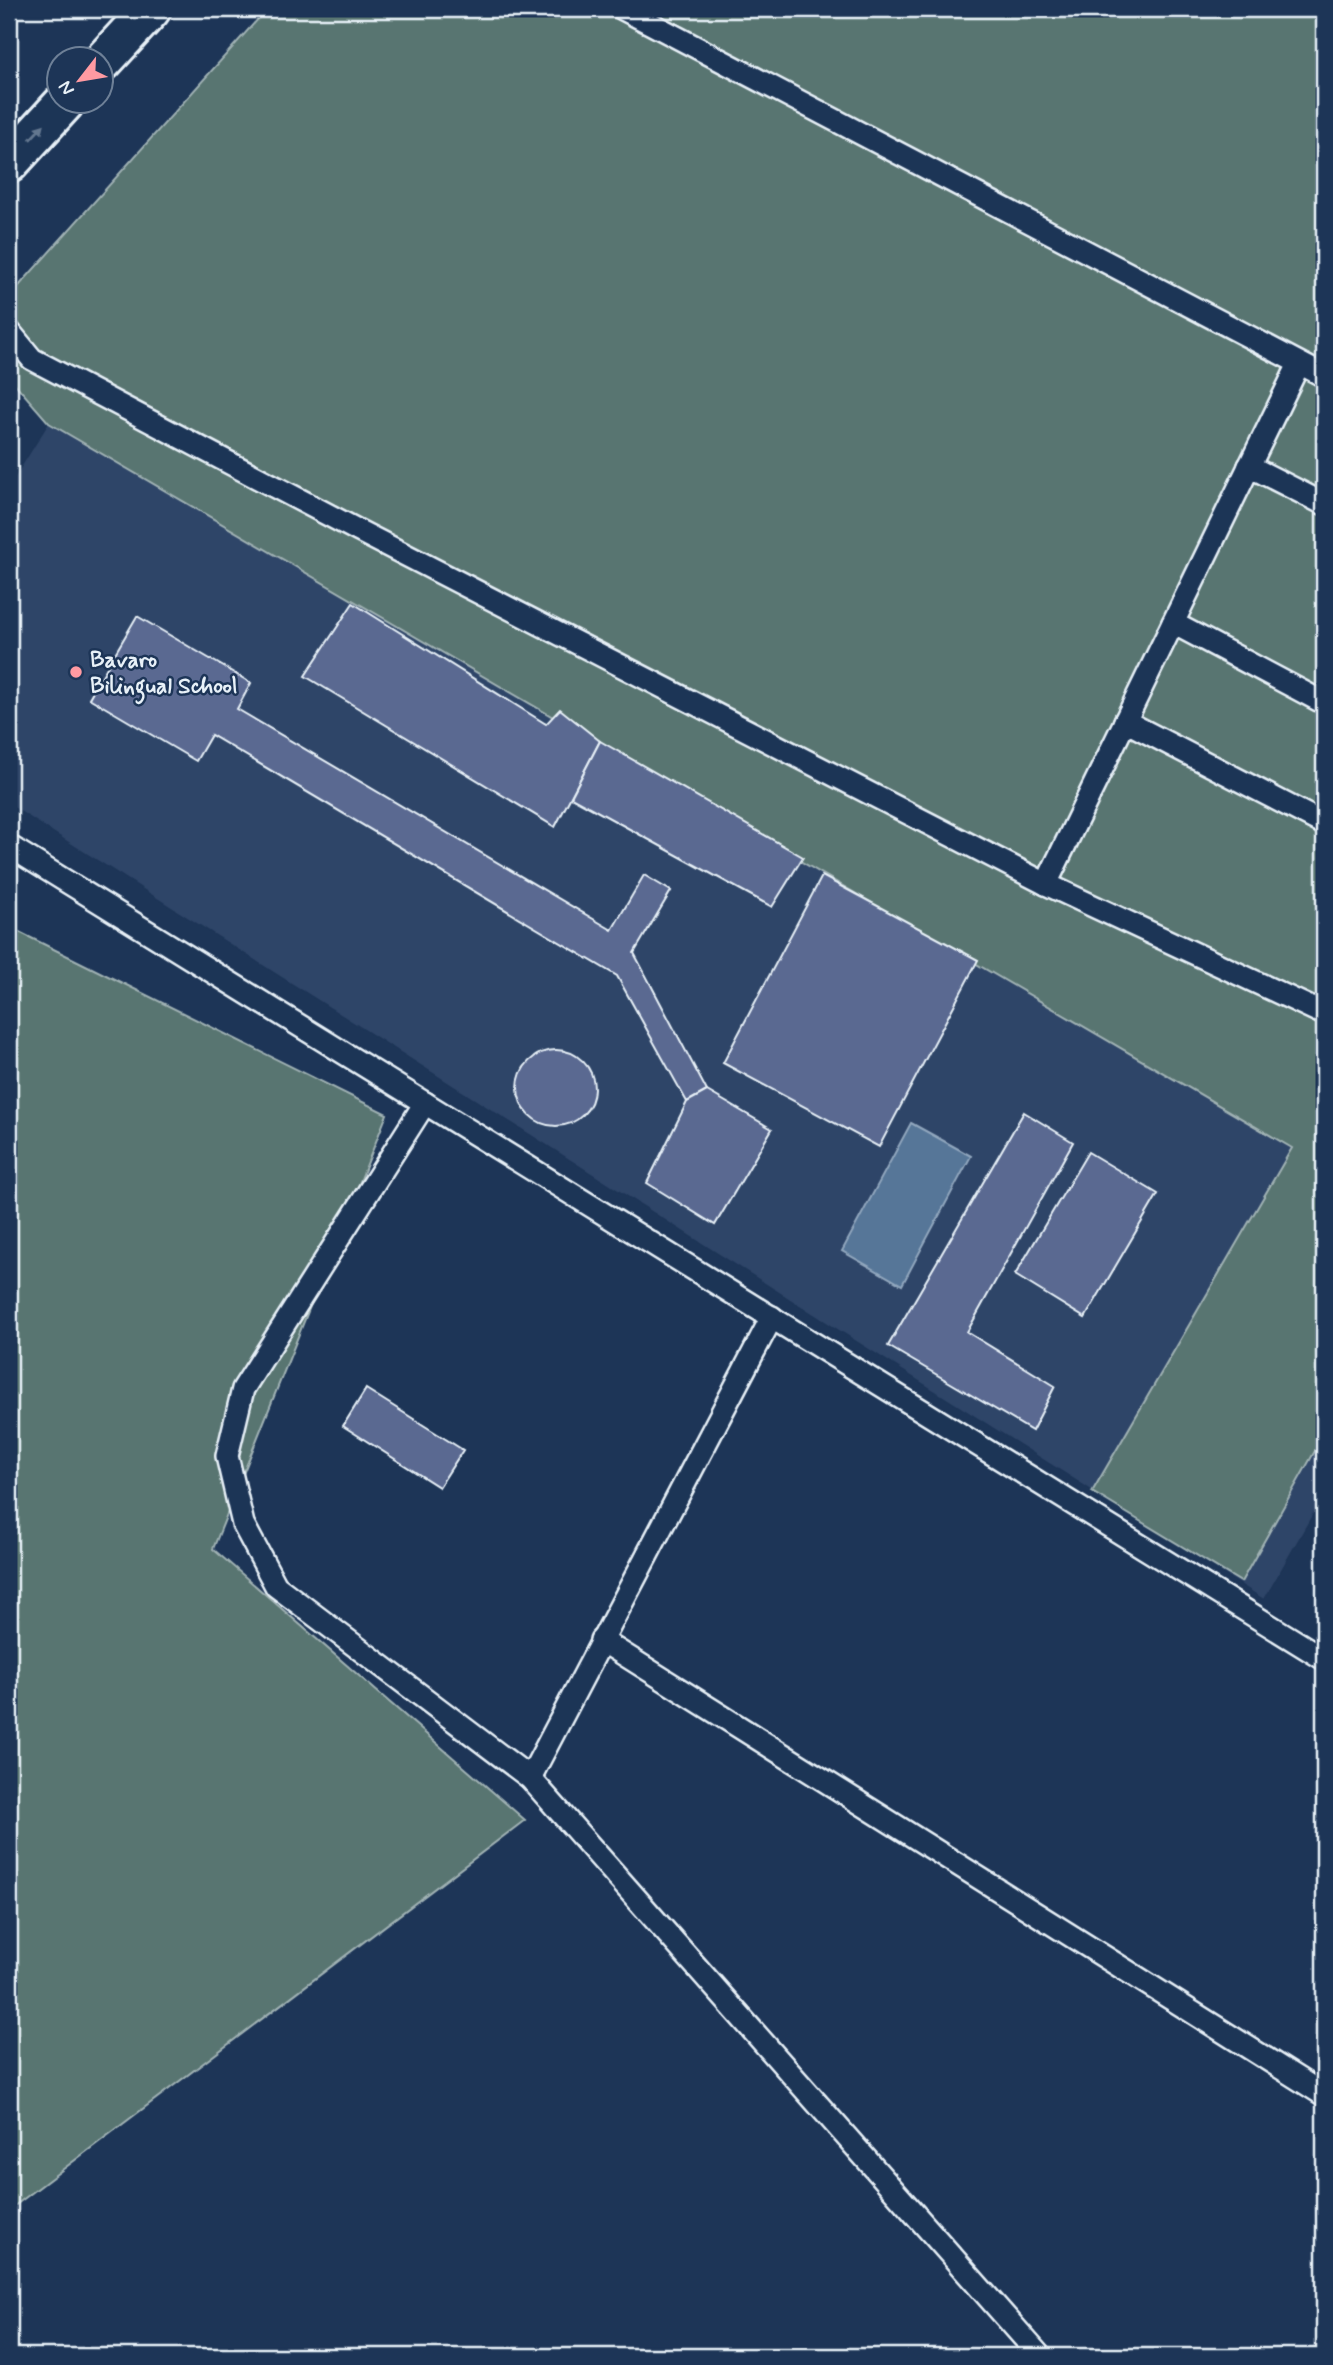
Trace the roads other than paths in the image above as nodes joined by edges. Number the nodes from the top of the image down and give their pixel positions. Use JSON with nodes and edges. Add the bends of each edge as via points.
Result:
{"nodes":[{"id":1,"x":151,"y":9,"type":"edge"},
{"id":2,"x":623,"y":9,"type":"edge"},
{"id":3,"x":116,"y":47,"type":"edge"},
{"id":4,"x":52,"y":116,"type":"edge"},
{"id":5,"x":9,"y":163,"type":"edge"},
{"id":6,"x":9,"y":331,"type":"edge"},
{"id":7,"x":1299,"y":363,"type":"junction"},
{"id":8,"x":1324,"y":376,"type":"edge"},
{"id":9,"x":1249,"y":466,"type":"junction"},
{"id":10,"x":1324,"y":504,"type":"edge"},
{"id":11,"x":1172,"y":623,"type":"junction"},
{"id":12,"x":1324,"y":703,"type":"edge"},
{"id":13,"x":1125,"y":721,"type":"junction"},
{"id":14,"x":1324,"y":824,"type":"edge"},
{"id":15,"x":9,"y":846,"type":"edge"},
{"id":16,"x":1046,"y":884,"type":"junction"},
{"id":17,"x":1324,"y":1014,"type":"edge"},
{"id":18,"x":425,"y":1103,"type":"junction"},
{"id":19,"x":772,"y":1317,"type":"junction"},
{"id":20,"x":601,"y":1640,"type":"junction"},
{"id":21,"x":1324,"y":1659,"type":"edge"},
{"id":22,"x":530,"y":1778,"type":"junction"},
{"id":23,"x":1324,"y":2095,"type":"edge"},
{"id":24,"x":1040,"y":2356,"type":"edge"}],
"edges":[{"from":1,"to":3,"type":"highway"},
{"from":2,"to":7,"type":"lane"},
{"from":5,"to":4,"type":"highway","one_way":true},
{"from":6,"to":16,"type":"lane","via":[[32,359]]},
{"from":7,"to":8,"type":"lane"},
{"from":7,"to":9,"type":"lane"},
{"from":9,"to":10,"type":"lane"},
{"from":9,"to":11,"type":"lane"},
{"from":11,"to":12,"type":"lane"},
{"from":11,"to":13,"type":"lane"},
{"from":13,"to":14,"type":"lane"},
{"from":13,"to":16,"type":"lane"},
{"from":15,"to":18,"type":"lane"},
{"from":16,"to":17,"type":"lane"},
{"from":18,"to":19,"type":"lane"},
{"from":18,"to":22,"type":"lane","via":[[243,1389],[227,1456],[243,1524],[276,1586]]},
{"from":19,"to":20,"type":"lane"},
{"from":19,"to":21,"type":"lane"},
{"from":20,"to":22,"type":"lane"},
{"from":20,"to":23,"type":"lane"},
{"from":22,"to":24,"type":"lane"}]}
